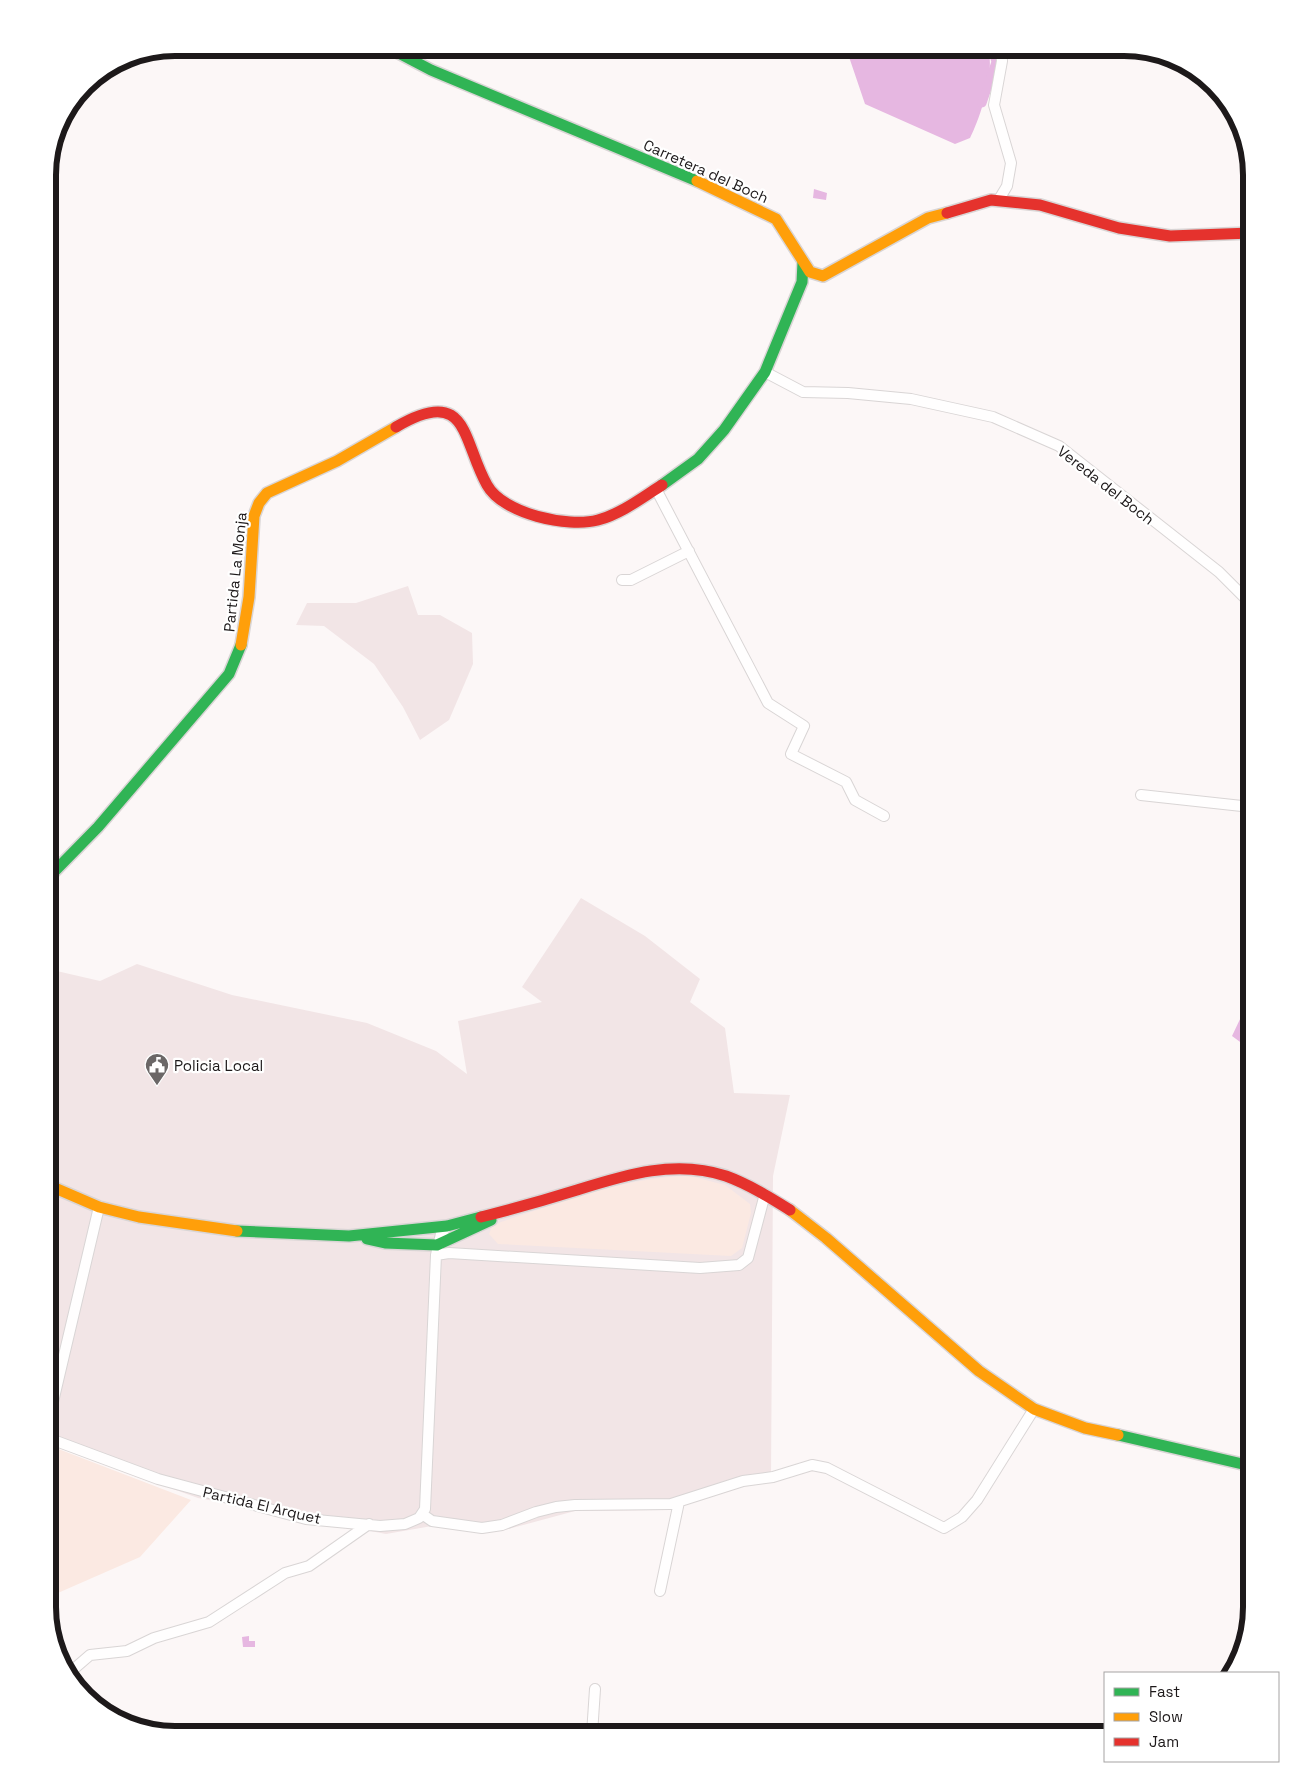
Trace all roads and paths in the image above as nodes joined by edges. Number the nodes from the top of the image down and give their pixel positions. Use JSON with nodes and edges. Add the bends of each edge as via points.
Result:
{"nodes":[{"id":1,"x":406,"y":57,"type":"edge"},
{"id":2,"x":1002,"y":57,"type":"edge"},
{"id":3,"x":998,"y":201,"type":"junction"},
{"id":4,"x":1243,"y":233,"type":"edge"},
{"id":5,"x":803,"y":262,"type":"junction"},
{"id":6,"x":765,"y":372,"type":"junction"},
{"id":7,"x":656,"y":489,"type":"junction"},
{"id":8,"x":688,"y":551,"type":"junction"},
{"id":9,"x":622,"y":580,"type":"dead end"},
{"id":10,"x":1243,"y":595,"type":"edge"},
{"id":11,"x":1141,"y":795,"type":"dead end"},
{"id":12,"x":1243,"y":806,"type":"edge"},
{"id":13,"x":884,"y":816,"type":"dead end"},
{"id":14,"x":57,"y":869,"type":"edge"},
{"id":15,"x":56,"y":1189,"type":"edge"},
{"id":16,"x":765,"y":1194,"type":"junction"},
{"id":17,"x":99,"y":1207,"type":"junction"},
{"id":18,"x":510,"y":1210,"type":"junction"},
{"id":19,"x":447,"y":1226,"type":"junction"},
{"id":20,"x":349,"y":1236,"type":"junction"},
{"id":21,"x":437,"y":1250,"type":"junction"},
{"id":22,"x":56,"y":1388,"type":"edge"},
{"id":23,"x":1034,"y":1409,"type":"junction"},
{"id":24,"x":56,"y":1441,"type":"edge"},
{"id":25,"x":1243,"y":1464,"type":"edge"},
{"id":26,"x":679,"y":1502,"type":"junction"},
{"id":27,"x":422,"y":1514,"type":"junction"},
{"id":28,"x":369,"y":1524,"type":"junction"},
{"id":29,"x":660,"y":1591,"type":"dead end"},
{"id":30,"x":74,"y":1669,"type":"edge"},
{"id":31,"x":595,"y":1689,"type":"dead end"},
{"id":32,"x":593,"y":1725,"type":"edge"}],
"edges":[{"from":1,"to":5,"type":"street","name":"Carretera del Boch","via":[[723,192],[776,219]]},
{"from":2,"to":3,"type":"street","via":[[994,105],[1011,163],[1007,186]]},
{"from":3,"to":4,"type":"street","name":"Carretera del Boch","via":[[1040,205],[1119,228],[1170,236]]},
{"from":3,"to":5,"type":"street","name":"Carretera del Boch","via":[[990,200],[928,218],[823,276],[810,272]]},
{"from":5,"to":6,"type":"street","name":"Partida La Monja","via":[[802,282]]},
{"from":6,"to":7,"type":"street","name":"Partida La Monja","via":[[724,430],[698,459]]},
{"from":6,"to":10,"type":"street","name":"Vereda del Boch","via":[[803,392],[911,399],[993,416],[1059,446],[1219,572]]},
{"from":7,"to":8,"type":"street"},
{"from":7,"to":14,"type":"street","name":"Partida La Monja","via":[[599,520],[575,523],[525,513],[499,499],[487,486],[467,434],[458,421],[444,413],[426,412],[337,461],[267,493],[258,503],[254,516],[245,630],[239,656],[229,674],[98,827]]},
{"from":8,"to":9,"type":"street","via":[[631,580]]},
{"from":8,"to":13,"type":"street","via":[[768,703],[804,726],[791,754],[846,782],[855,800]]},
{"from":11,"to":12,"type":"street"},
{"from":15,"to":17,"type":"street"},
{"from":16,"to":18,"type":"street","via":[[725,1176],[666,1168],[630,1174]]},
{"from":16,"to":21,"type":"street","via":[[748,1258],[739,1265],[700,1268]]},
{"from":16,"to":23,"type":"street","via":[[826,1238],[979,1371]]},
{"from":17,"to":20,"type":"street","via":[[220,1230]]},
{"from":17,"to":22,"type":"street"},
{"from":18,"to":19,"type":"street"},
{"from":18,"to":21,"type":"street"},
{"from":19,"to":20,"type":"street"},
{"from":19,"to":21,"type":"street"},
{"from":20,"to":21,"type":"street"},
{"from":21,"to":27,"type":"street","via":[[425,1509]]},
{"from":23,"to":25,"type":"street","via":[[1086,1428]]},
{"from":23,"to":26,"type":"street","via":[[976,1500],[962,1517],[944,1528],[827,1468],[812,1465],[773,1477],[743,1481]]},
{"from":24,"to":28,"type":"street","name":"Partida El Arquet","via":[[158,1480],[306,1519]]},
{"from":26,"to":27,"type":"street","via":[[556,1507],[502,1525],[482,1528],[432,1521]]},
{"from":26,"to":29,"type":"street"},
{"from":27,"to":28,"type":"street","name":"Partida El Arquet","via":[[405,1524]]},
{"from":28,"to":30,"type":"street","via":[[309,1566],[285,1573],[209,1622],[154,1638],[127,1651],[90,1655]]},
{"from":31,"to":32,"type":"street"}]}
